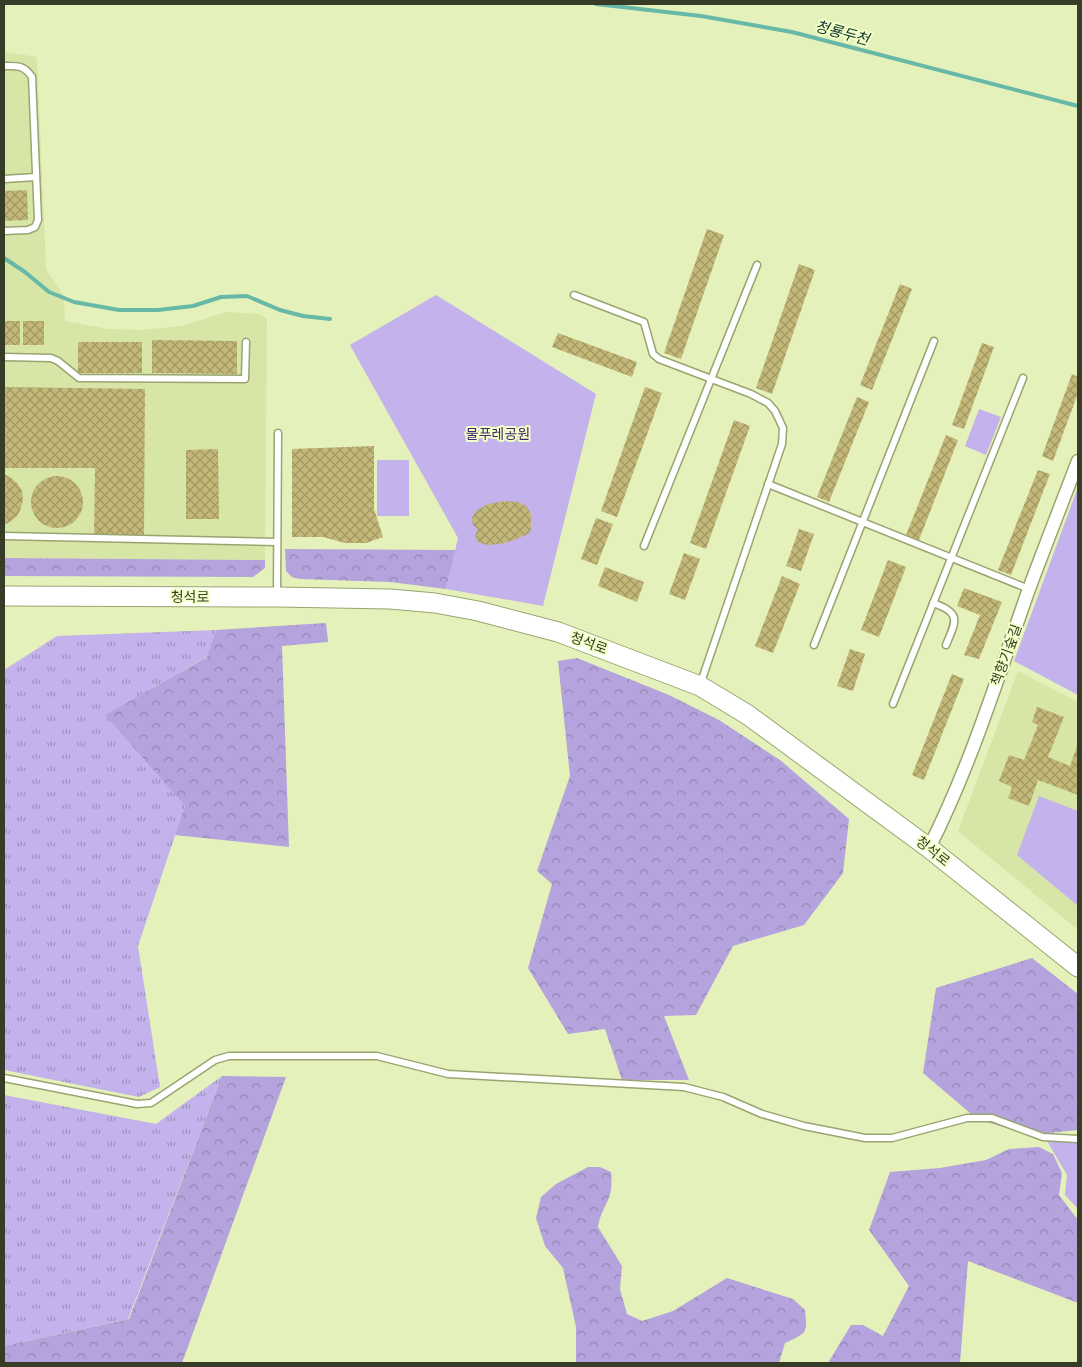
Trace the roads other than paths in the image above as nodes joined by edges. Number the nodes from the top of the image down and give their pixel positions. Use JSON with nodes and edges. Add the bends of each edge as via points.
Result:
{"nodes":[{"id":1,"x":4,"y":66,"type":"edge"},
{"id":2,"x":36,"y":177,"type":"junction"},
{"id":3,"x":4,"y":179,"type":"edge"},
{"id":4,"x":4,"y":230,"type":"edge"},
{"id":5,"x":757,"y":265,"type":"dead end"},
{"id":6,"x":574,"y":295,"type":"dead end"},
{"id":7,"x":934,"y":341,"type":"dead end"},
{"id":8,"x":246,"y":342,"type":"dead end"},
{"id":9,"x":4,"y":357,"type":"edge"},
{"id":10,"x":1023,"y":378,"type":"dead end"},
{"id":11,"x":711,"y":379,"type":"junction"},
{"id":12,"x":278,"y":433,"type":"dead end"},
{"id":13,"x":1078,"y":461,"type":"edge"},
{"id":14,"x":768,"y":484,"type":"junction"},
{"id":15,"x":862,"y":522,"type":"junction"},
{"id":16,"x":4,"y":536,"type":"edge"},
{"id":17,"x":277,"y":542,"type":"junction"},
{"id":18,"x":644,"y":546,"type":"dead end"},
{"id":19,"x":951,"y":558,"type":"junction"},
{"id":20,"x":1029,"y":589,"type":"junction"},
{"id":21,"x":4,"y":596,"type":"edge"},
{"id":22,"x":277,"y":597,"type":"junction"},
{"id":23,"x":933,"y":603,"type":"junction"},
{"id":24,"x":814,"y":644,"type":"dead end"},
{"id":25,"x":946,"y":645,"type":"dead end"},
{"id":26,"x":700,"y":686,"type":"junction"},
{"id":27,"x":893,"y":704,"type":"dead end"},
{"id":28,"x":929,"y":848,"type":"junction"},
{"id":29,"x":1078,"y":967,"type":"edge"},
{"id":30,"x":4,"y":1078,"type":"edge"},
{"id":31,"x":1078,"y":1139,"type":"edge"}],
"edges":[{"from":1,"to":2,"type":"lane","via":[[17,66],[27,70],[32,77]]},
{"from":2,"to":3,"type":"lane"},
{"from":2,"to":4,"type":"lane","via":[[38,220],[35,227]]},
{"from":5,"to":11,"type":"lane"},
{"from":6,"to":11,"type":"lane","via":[[644,322],[653,354]]},
{"from":7,"to":15,"type":"lane"},
{"from":8,"to":9,"type":"lane","via":[[245,379],[79,378],[51,358]]},
{"from":10,"to":19,"type":"lane"},
{"from":11,"to":14,"type":"lane","via":[[752,394],[774,410],[783,428],[782,444]]},
{"from":11,"to":18,"type":"lane"},
{"from":12,"to":17,"type":"lane"},
{"from":13,"to":20,"type":"street","name":"책향기숲길"},
{"from":14,"to":15,"type":"lane"},
{"from":14,"to":26,"type":"lane"},
{"from":15,"to":19,"type":"lane"},
{"from":15,"to":24,"type":"lane"},
{"from":16,"to":17,"type":"lane"},
{"from":17,"to":22,"type":"lane"},
{"from":19,"to":20,"type":"lane"},
{"from":19,"to":23,"type":"lane"},
{"from":20,"to":28,"type":"street","name":"책향기숲길","via":[[973,750]]},
{"from":21,"to":22,"type":"main road","name":"청석로"},
{"from":22,"to":26,"type":"main road","name":"청석로","via":[[390,599],[435,603],[478,612],[558,632]]},
{"from":23,"to":25,"type":"lane","via":[[954,614],[955,622]]},
{"from":23,"to":27,"type":"lane"},
{"from":26,"to":28,"type":"main road","name":"청석로","via":[[748,714]]},
{"from":28,"to":29,"type":"main road","name":"청석로"},
{"from":30,"to":31,"type":"lane","via":[[137,1104],[152,1103],[215,1060],[229,1056],[378,1056],[448,1074],[684,1087],[723,1097],[779,1119],[865,1138],[892,1138],[967,1118],[992,1118],[1043,1137]]}]}
